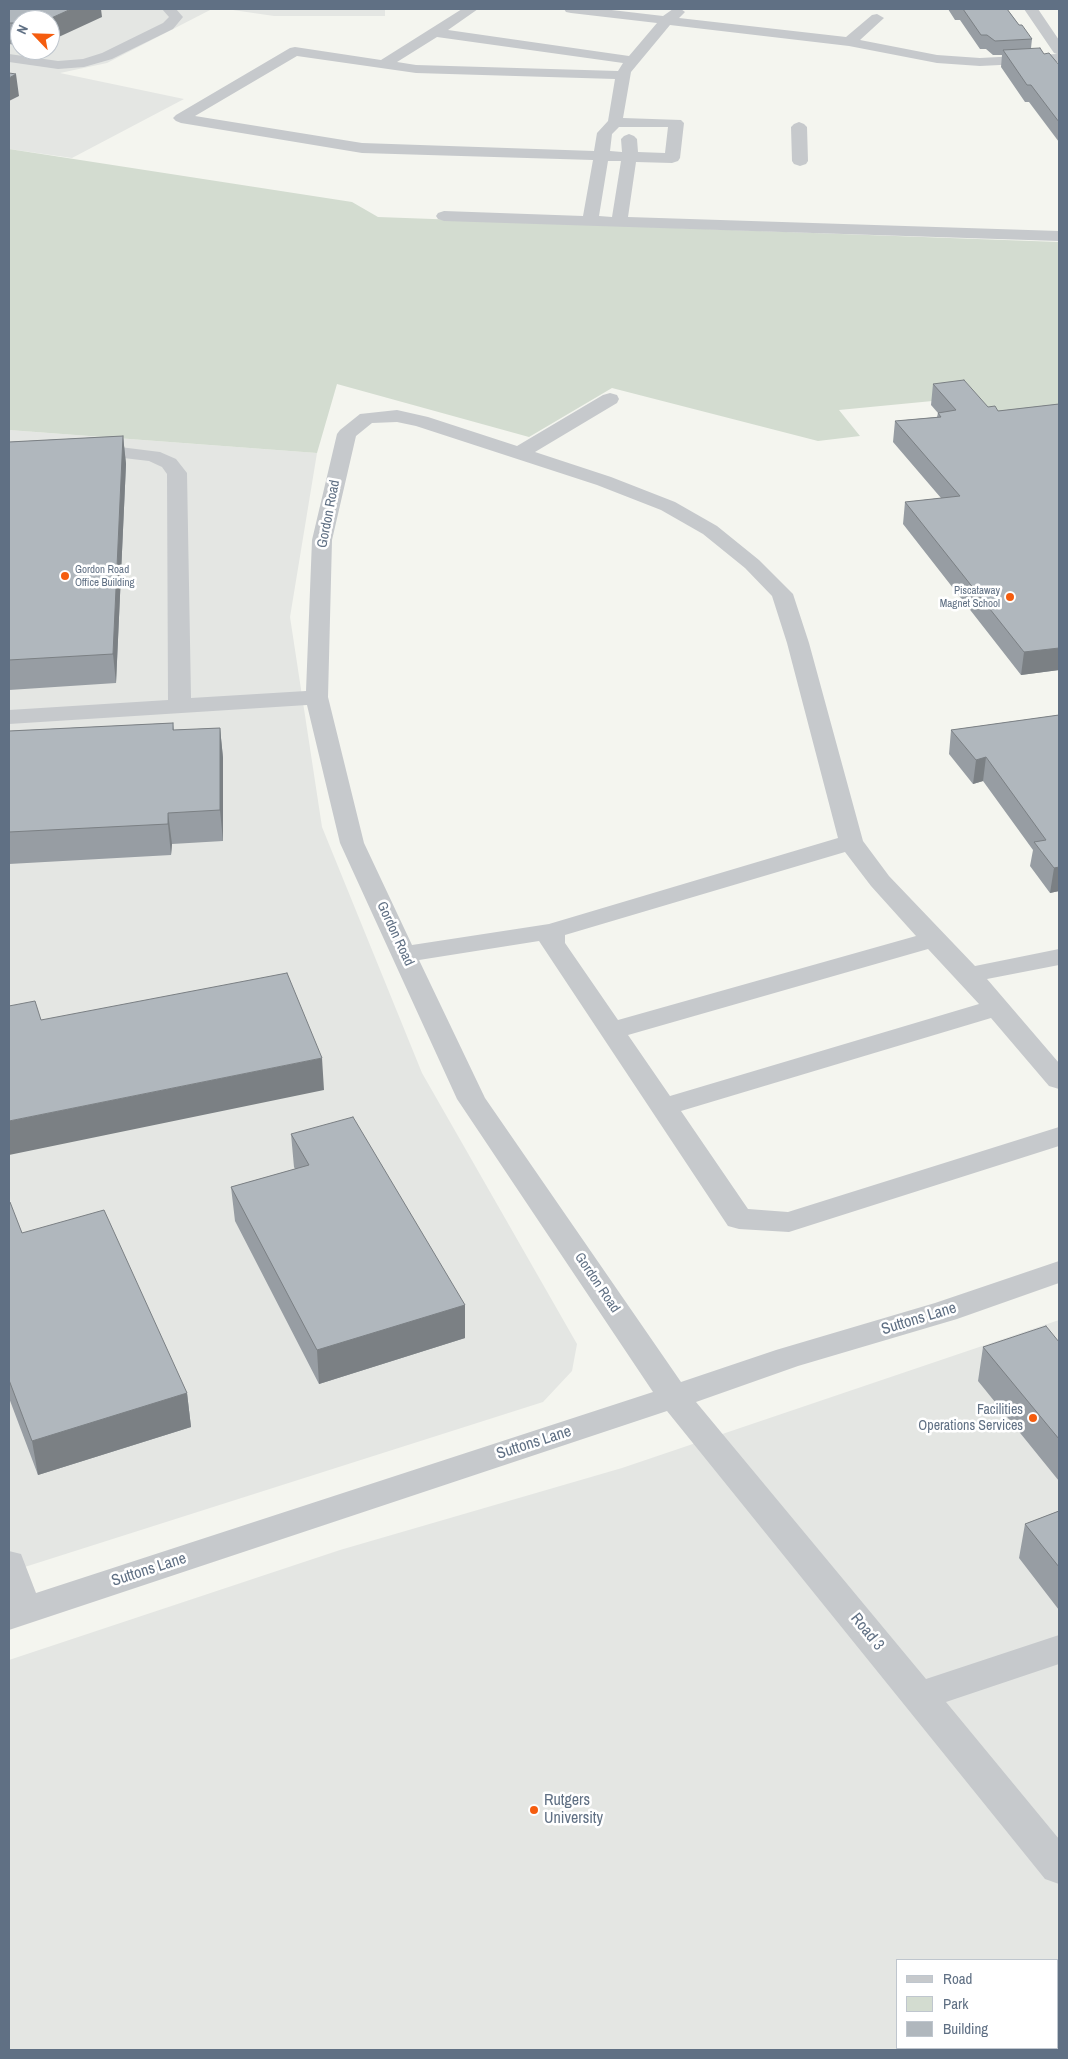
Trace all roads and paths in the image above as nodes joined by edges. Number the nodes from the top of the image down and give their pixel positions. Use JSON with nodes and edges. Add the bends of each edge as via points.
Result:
{"nodes":[{"id":1,"x":169,"y":9,"type":"edge"},
{"id":2,"x":470,"y":9,"type":"edge"},
{"id":3,"x":571,"y":9,"type":"edge"},
{"id":4,"x":683,"y":9,"type":"edge"},
{"id":5,"x":1031,"y":9,"type":"edge"},
{"id":6,"x":877,"y":18,"type":"dead end"},
{"id":7,"x":667,"y":21,"type":"junction"},
{"id":8,"x":434,"y":32,"type":"junction"},
{"id":9,"x":653,"y":36,"type":"junction"},
{"id":10,"x":673,"y":38,"type":"dead end"},
{"id":11,"x":849,"y":42,"type":"junction"},
{"id":12,"x":1059,"y":50,"type":"edge"},
{"id":13,"x":9,"y":58,"type":"edge"},
{"id":14,"x":1059,"y":58,"type":"edge"},
{"id":15,"x":631,"y":60,"type":"junction"},
{"id":16,"x":384,"y":64,"type":"junction"},
{"id":17,"x":623,"y":75,"type":"junction"},
{"id":18,"x":615,"y":122,"type":"junction"},
{"id":19,"x":800,"y":127,"type":"dead end"},
{"id":20,"x":601,"y":156,"type":"junction"},
{"id":21,"x":629,"y":156,"type":"junction"},
{"id":22,"x":800,"y":161,"type":"dead end"},
{"id":23,"x":444,"y":216,"type":"dead end"},
{"id":24,"x":590,"y":221,"type":"junction"},
{"id":25,"x":619,"y":222,"type":"junction"},
{"id":26,"x":1059,"y":236,"type":"edge"},
{"id":27,"x":610,"y":399,"type":"dead end"},
{"id":28,"x":66,"y":448,"type":"edge"},
{"id":29,"x":519,"y":453,"type":"junction"},
{"id":30,"x":317,"y":697,"type":"junction"},
{"id":31,"x":180,"y":706,"type":"junction"},
{"id":32,"x":9,"y":717,"type":"edge"},
{"id":33,"x":851,"y":842,"type":"junction"},
{"id":34,"x":552,"y":931,"type":"junction"},
{"id":35,"x":933,"y":939,"type":"junction"},
{"id":36,"x":404,"y":954,"type":"junction"},
{"id":37,"x":1059,"y":957,"type":"edge"},
{"id":38,"x":969,"y":975,"type":"junction"},
{"id":39,"x":997,"y":1007,"type":"junction"},
{"id":40,"x":611,"y":1031,"type":"junction"},
{"id":41,"x":1059,"y":1080,"type":"edge"},
{"id":42,"x":663,"y":1107,"type":"junction"},
{"id":43,"x":1059,"y":1136,"type":"edge"},
{"id":44,"x":1059,"y":1272,"type":"edge"},
{"id":45,"x":674,"y":1397,"type":"junction"},
{"id":46,"x":9,"y":1564,"type":"edge"},
{"id":47,"x":16,"y":1614,"type":"edge"},
{"id":48,"x":1059,"y":1648,"type":"edge"},
{"id":49,"x":920,"y":1696,"type":"junction"},
{"id":50,"x":1059,"y":1867,"type":"edge"}],
"edges":[{"from":1,"to":13,"type":"street","via":[[176,17],[168,26],[107,56],[84,63],[58,64]]},
{"from":2,"to":8,"type":"street"},
{"from":3,"to":7,"type":"street"},
{"from":4,"to":7,"type":"street"},
{"from":5,"to":12,"type":"street"},
{"from":6,"to":11,"type":"street"},
{"from":7,"to":9,"type":"street"},
{"from":7,"to":11,"type":"street","via":[[780,40]]},
{"from":8,"to":15,"type":"street"},
{"from":8,"to":16,"type":"street"},
{"from":9,"to":10,"type":"street"},
{"from":9,"to":15,"type":"street"},
{"from":11,"to":14,"type":"street","via":[[937,59],[980,62]]},
{"from":15,"to":17,"type":"street"},
{"from":16,"to":17,"type":"street","via":[[416,69]]},
{"from":16,"to":20,"type":"street","via":[[295,52],[181,118],[362,148]]},
{"from":17,"to":18,"type":"street"},
{"from":18,"to":20,"type":"street","via":[[605,133]]},
{"from":18,"to":21,"type":"street","via":[[628,133]]},
{"from":18,"to":21,"type":"street","via":[[676,123],[672,158]]},
{"from":19,"to":22,"type":"street"},
{"from":20,"to":21,"type":"street"},
{"from":20,"to":24,"type":"street"},
{"from":21,"to":25,"type":"street"},
{"from":23,"to":24,"type":"street"},
{"from":24,"to":25,"type":"street"},
{"from":25,"to":26,"type":"street"},
{"from":27,"to":29,"type":"street"},
{"from":28,"to":31,"type":"street","via":[[153,456],[169,463],[177,473]]},
{"from":29,"to":30,"type":"street","name":"Gordon Road","via":[[397,416],[366,418],[347,434],[322,540]]},
{"from":29,"to":33,"type":"street","via":[[668,506],[710,530],[782,594]]},
{"from":30,"to":31,"type":"street"},
{"from":30,"to":36,"type":"street","name":"Gordon Road","via":[[352,842]]},
{"from":31,"to":32,"type":"street"},
{"from":33,"to":34,"type":"street"},
{"from":33,"to":35,"type":"street","via":[[880,881]]},
{"from":34,"to":36,"type":"street"},
{"from":34,"to":40,"type":"street","via":[[552,944]]},
{"from":35,"to":38,"type":"street"},
{"from":35,"to":40,"type":"street"},
{"from":36,"to":45,"type":"street","name":"Gordon Road","via":[[471,1099]]},
{"from":37,"to":38,"type":"street"},
{"from":38,"to":39,"type":"street"},
{"from":39,"to":41,"type":"street"},
{"from":39,"to":42,"type":"street"},
{"from":40,"to":42,"type":"street"},
{"from":42,"to":43,"type":"street","via":[[739,1219],[789,1222]]},
{"from":44,"to":45,"type":"street","name":"Suttons Lane","via":[[946,1312],[787,1358]]},
{"from":45,"to":47,"type":"street","name":"Suttons Lane"},
{"from":45,"to":49,"type":"street","name":"Road 3"},
{"from":46,"to":47,"type":"street"},
{"from":48,"to":49,"type":"street"},
{"from":49,"to":50,"type":"street","name":"Road 3"}]}
